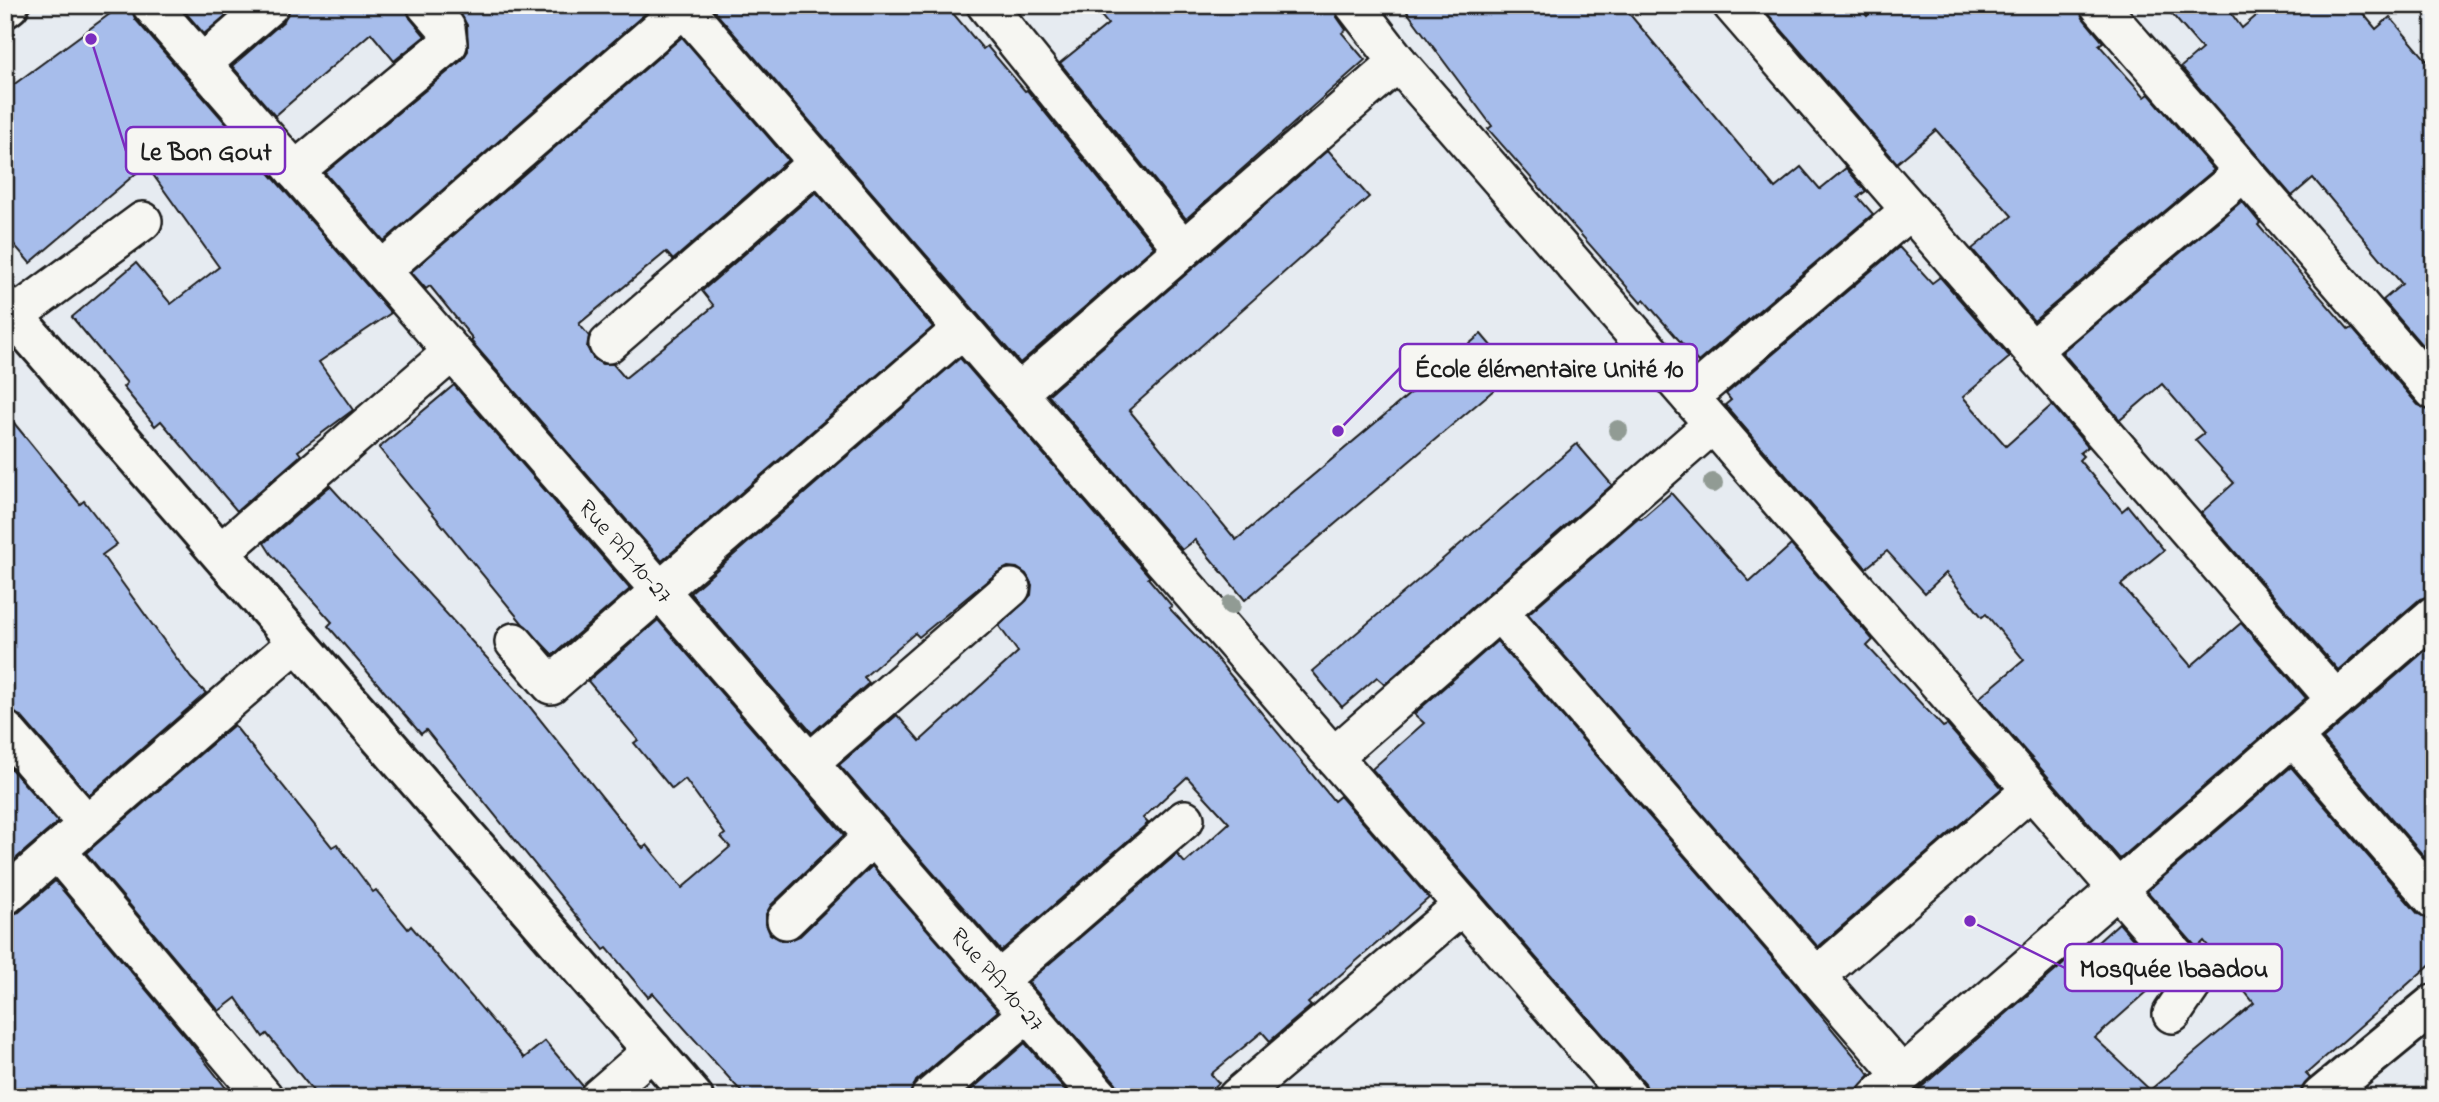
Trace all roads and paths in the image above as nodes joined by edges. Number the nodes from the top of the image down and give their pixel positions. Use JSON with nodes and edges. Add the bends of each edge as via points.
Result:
{"nodes":[{"id":1,"x":151,"y":5,"type":"edge"},
{"id":2,"x":270,"y":5,"type":"edge"},
{"id":3,"x":426,"y":5,"type":"edge"},
{"id":4,"x":986,"y":5,"type":"edge"},
{"id":5,"x":1354,"y":5,"type":"edge"},
{"id":6,"x":1732,"y":5,"type":"edge"},
{"id":7,"x":2099,"y":5,"type":"edge"},
{"id":8,"x":685,"y":7,"type":"edge"},
{"id":9,"x":1398,"y":62,"type":"junction"},
{"id":10,"x":202,"y":64,"type":"junction"},
{"id":11,"x":818,"y":162,"type":"junction"},
{"id":12,"x":295,"y":171,"type":"junction"},
{"id":13,"x":2244,"y":172,"type":"junction"},
{"id":14,"x":1910,"y":210,"type":"junction"},
{"id":15,"x":143,"y":221,"type":"dead end"},
{"id":16,"x":1183,"y":249,"type":"junction"},
{"id":17,"x":382,"y":270,"type":"junction"},
{"id":18,"x":10,"y":311,"type":"edge"},
{"id":19,"x":962,"y":329,"type":"junction"},
{"id":20,"x":608,"y":344,"type":"dead end"},
{"id":21,"x":2032,"y":351,"type":"junction"},
{"id":22,"x":452,"y":352,"type":"junction"},
{"id":23,"x":2434,"y":391,"type":"edge"},
{"id":24,"x":1018,"y":393,"type":"junction"},
{"id":25,"x":1690,"y":397,"type":"junction"},
{"id":26,"x":1713,"y":424,"type":"junction"},
{"id":27,"x":220,"y":552,"type":"junction"},
{"id":28,"x":1011,"y":588,"type":"dead end"},
{"id":29,"x":661,"y":591,"type":"junction"},
{"id":30,"x":1499,"y":612,"type":"junction"},
{"id":31,"x":2434,"y":615,"type":"edge"},
{"id":32,"x":297,"y":642,"type":"junction"},
{"id":33,"x":514,"y":642,"type":"dead end"},
{"id":34,"x":2336,"y":700,"type":"junction"},
{"id":35,"x":5,"y":730,"type":"edge"},
{"id":36,"x":2292,"y":737,"type":"junction"},
{"id":37,"x":1334,"y":757,"type":"junction"},
{"id":38,"x":809,"y":763,"type":"junction"},
{"id":39,"x":2031,"y":790,"type":"junction"},
{"id":40,"x":1185,"y":819,"type":"dead end"},
{"id":41,"x":87,"y":824,"type":"junction"},
{"id":42,"x":873,"y":836,"type":"junction"},
{"id":43,"x":57,"y":851,"type":"junction"},
{"id":44,"x":2117,"y":889,"type":"junction"},
{"id":45,"x":5,"y":896,"type":"edge"},
{"id":46,"x":2434,"y":900,"type":"edge"},
{"id":47,"x":1463,"y":905,"type":"junction"},
{"id":48,"x":786,"y":920,"type":"dead end"},
{"id":49,"x":1816,"y":977,"type":"junction"},
{"id":50,"x":999,"y":980,"type":"junction"},
{"id":51,"x":2434,"y":1004,"type":"edge"},
{"id":52,"x":1028,"y":1013,"type":"junction"},
{"id":53,"x":2172,"y":1014,"type":"dead end"},
{"id":54,"x":653,"y":1050,"type":"junction"},
{"id":55,"x":1889,"y":1086,"type":"edge"},
{"id":56,"x":264,"y":1097,"type":"edge"},
{"id":57,"x":599,"y":1097,"type":"edge"},
{"id":58,"x":693,"y":1097,"type":"edge"},
{"id":59,"x":930,"y":1097,"type":"edge"},
{"id":60,"x":1100,"y":1097,"type":"edge"},
{"id":61,"x":1237,"y":1097,"type":"edge"},
{"id":62,"x":1629,"y":1097,"type":"edge"},
{"id":63,"x":2321,"y":1097,"type":"edge"}],
"edges":[{"from":1,"to":10,"type":"street","name":"Rue PA-10-27"},
{"from":2,"to":10,"type":"street"},
{"from":3,"to":12,"type":"street","via":[[446,28],[448,44]]},
{"from":4,"to":16,"type":"street"},
{"from":5,"to":9,"type":"street"},
{"from":6,"to":14,"type":"street"},
{"from":7,"to":13,"type":"street"},
{"from":8,"to":11,"type":"street"},
{"from":8,"to":17,"type":"street"},
{"from":9,"to":16,"type":"street"},
{"from":9,"to":25,"type":"street"},
{"from":10,"to":12,"type":"street","name":"Rue PA-10-27"},
{"from":11,"to":19,"type":"street"},
{"from":11,"to":20,"type":"street"},
{"from":12,"to":17,"type":"street","name":"Rue PA-10-27"},
{"from":13,"to":21,"type":"street"},
{"from":13,"to":23,"type":"street"},
{"from":14,"to":21,"type":"street"},
{"from":14,"to":25,"type":"street"},
{"from":15,"to":18,"type":"street"},
{"from":16,"to":24,"type":"street"},
{"from":17,"to":22,"type":"street","name":"Rue PA-10-27"},
{"from":18,"to":27,"type":"street"},
{"from":19,"to":24,"type":"street"},
{"from":19,"to":29,"type":"street"},
{"from":21,"to":34,"type":"street"},
{"from":22,"to":27,"type":"street"},
{"from":22,"to":29,"type":"street","name":"Rue PA-10-27"},
{"from":24,"to":37,"type":"street"},
{"from":25,"to":26,"type":"street"},
{"from":26,"to":30,"type":"street"},
{"from":26,"to":39,"type":"street"},
{"from":27,"to":32,"type":"street"},
{"from":28,"to":38,"type":"street"},
{"from":29,"to":33,"type":"street","via":[[551,685]]},
{"from":29,"to":38,"type":"street","name":"Rue PA-10-27"},
{"from":30,"to":37,"type":"street"},
{"from":30,"to":49,"type":"street"},
{"from":31,"to":34,"type":"street"},
{"from":32,"to":41,"type":"street"},
{"from":32,"to":54,"type":"street"},
{"from":34,"to":36,"type":"street"},
{"from":35,"to":41,"type":"street"},
{"from":36,"to":44,"type":"street"},
{"from":36,"to":46,"type":"street"},
{"from":37,"to":47,"type":"street"},
{"from":38,"to":42,"type":"street","name":"Rue PA-10-27"},
{"from":39,"to":44,"type":"street"},
{"from":39,"to":49,"type":"street"},
{"from":40,"to":50,"type":"street"},
{"from":41,"to":43,"type":"street"},
{"from":42,"to":48,"type":"street"},
{"from":42,"to":50,"type":"street","name":"Rue PA-10-27"},
{"from":43,"to":45,"type":"street"},
{"from":43,"to":56,"type":"street"},
{"from":44,"to":53,"type":"street","via":[[2196,979]]},
{"from":44,"to":55,"type":"street"},
{"from":47,"to":61,"type":"street"},
{"from":47,"to":62,"type":"street"},
{"from":49,"to":55,"type":"street"},
{"from":50,"to":52,"type":"street","name":"Rue PA-10-27"},
{"from":51,"to":63,"type":"street"},
{"from":52,"to":59,"type":"street"},
{"from":52,"to":60,"type":"street","name":"Rue PA-10-27"},
{"from":54,"to":57,"type":"street"},
{"from":54,"to":58,"type":"street"}]}
